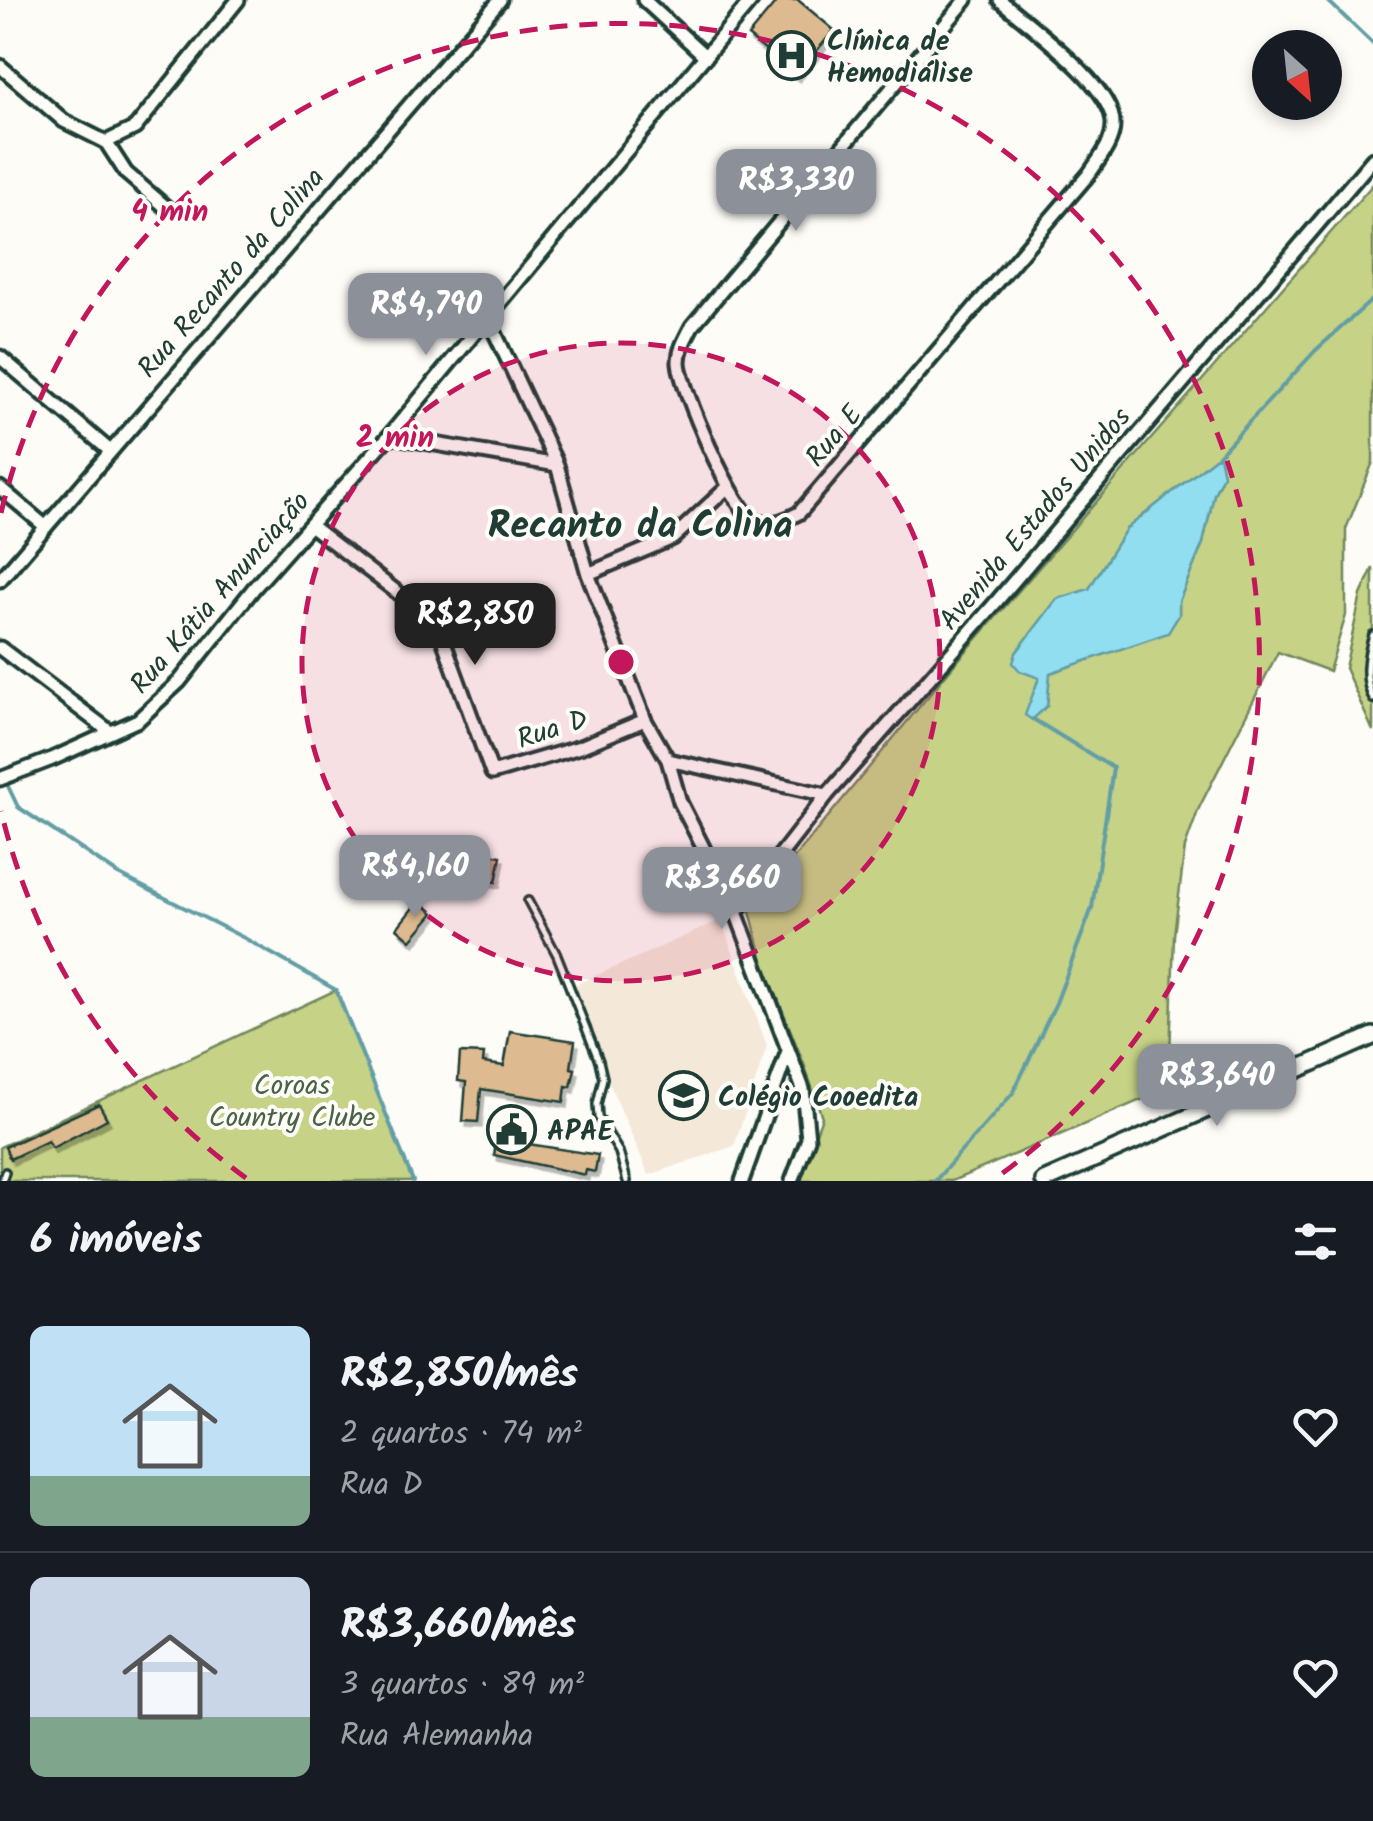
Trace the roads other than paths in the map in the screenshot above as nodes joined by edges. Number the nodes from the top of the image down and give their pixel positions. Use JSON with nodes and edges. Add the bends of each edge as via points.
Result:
{"nodes":[{"id":1,"x":238,"y":0,"type":"edge"},
{"id":2,"x":500,"y":0,"type":"edge"},
{"id":3,"x":644,"y":0,"type":"edge"},
{"id":4,"x":752,"y":0,"type":"edge"},
{"id":5,"x":966,"y":0,"type":"edge"},
{"id":6,"x":1000,"y":0,"type":"edge"},
{"id":7,"x":706,"y":56,"type":"junction"},
{"id":8,"x":0,"y":66,"type":"edge"},
{"id":9,"x":106,"y":142,"type":"junction"},
{"id":10,"x":1373,"y":160,"type":"edge"},
{"id":11,"x":168,"y":210,"type":"dead end"},
{"id":12,"x":488,"y":316,"type":"junction"},
{"id":13,"x":0,"y":356,"type":"edge"},
{"id":14,"x":389,"y":436,"type":"junction"},
{"id":15,"x":108,"y":450,"type":"junction"},
{"id":16,"x":557,"y":466,"type":"junction"},
{"id":17,"x":728,"y":487,"type":"junction"},
{"id":18,"x":0,"y":488,"type":"edge"},
{"id":19,"x":310,"y":525,"type":"junction"},
{"id":20,"x":46,"y":527,"type":"junction"},
{"id":21,"x":588,"y":574,"type":"junction"},
{"id":22,"x":0,"y":580,"type":"edge"},
{"id":23,"x":1373,"y":634,"type":"edge"},
{"id":24,"x":0,"y":648,"type":"edge"},
{"id":25,"x":1373,"y":699,"type":"edge"},
{"id":26,"x":645,"y":720,"type":"junction"},
{"id":27,"x":109,"y":731,"type":"junction"},
{"id":28,"x":668,"y":760,"type":"junction"},
{"id":29,"x":0,"y":779,"type":"edge"},
{"id":30,"x":826,"y":795,"type":"junction"},
{"id":31,"x":528,"y":901,"type":"dead end"},
{"id":32,"x":736,"y":912,"type":"junction"},
{"id":33,"x":1373,"y":1036,"type":"edge"},
{"id":34,"x":788,"y":1052,"type":"junction"},
{"id":35,"x":5,"y":1172,"type":"dead end"},
{"id":36,"x":2,"y":1181,"type":"edge"},
{"id":37,"x":628,"y":1181,"type":"edge"},
{"id":38,"x":742,"y":1181,"type":"edge"},
{"id":39,"x":792,"y":1181,"type":"edge"},
{"id":40,"x":1044,"y":1181,"type":"edge"}],
"edges":[{"from":1,"to":9,"type":"street","via":[[135,128]]},
{"from":2,"to":15,"type":"street","name":"Rua Recanto da Colina"},
{"from":3,"to":7,"type":"street"},
{"from":4,"to":7,"type":"street","name":"Rua Kátia Anunciação"},
{"from":5,"to":17,"type":"street","name":"Rua E","via":[[683,342],[679,368]]},
{"from":6,"to":17,"type":"street","name":"Rua E","via":[[1106,99],[1113,126],[1103,153],[799,513],[753,521]]},
{"from":7,"to":12,"type":"street","name":"Rua Kátia Anunciação"},
{"from":8,"to":9,"type":"street","via":[[64,122]]},
{"from":9,"to":11,"type":"street","via":[[126,173]]},
{"from":10,"to":30,"type":"street","name":"Avenida Estados Unidos"},
{"from":12,"to":14,"type":"street","name":"Rua Kátia Anunciação"},
{"from":12,"to":16,"type":"street"},
{"from":13,"to":15,"type":"street"},
{"from":14,"to":16,"type":"street"},
{"from":14,"to":19,"type":"street","name":"Rua Kátia Anunciação"},
{"from":15,"to":20,"type":"street","name":"Rua Recanto da Colina"},
{"from":16,"to":21,"type":"street"},
{"from":17,"to":21,"type":"street","via":[[673,538]]},
{"from":18,"to":20,"type":"street"},
{"from":19,"to":26,"type":"street","name":"Rua D","via":[[436,624],[492,774]]},
{"from":19,"to":27,"type":"street","name":"Rua Kátia Anunciação","via":[[170,692],[150,712]]},
{"from":20,"to":22,"type":"street","name":"Rua Recanto da Colina"},
{"from":21,"to":26,"type":"street"},
{"from":23,"to":25,"type":"lane","via":[[1367,670]]},
{"from":24,"to":27,"type":"street"},
{"from":26,"to":28,"type":"street"},
{"from":27,"to":29,"type":"street","name":"Rua Kátia Anunciação"},
{"from":28,"to":30,"type":"street"},
{"from":28,"to":32,"type":"street","via":[[680,802]]},
{"from":30,"to":32,"type":"street","name":"Avenida Estados Unidos"},
{"from":31,"to":37,"type":"lane","via":[[557,954],[599,1061],[601,1124]]},
{"from":32,"to":34,"type":"street"},
{"from":33,"to":40,"type":"main road"},
{"from":34,"to":38,"type":"street"},
{"from":34,"to":39,"type":"street","via":[[808,1113],[808,1140]]},
{"from":35,"to":36,"type":"lane"}]}
